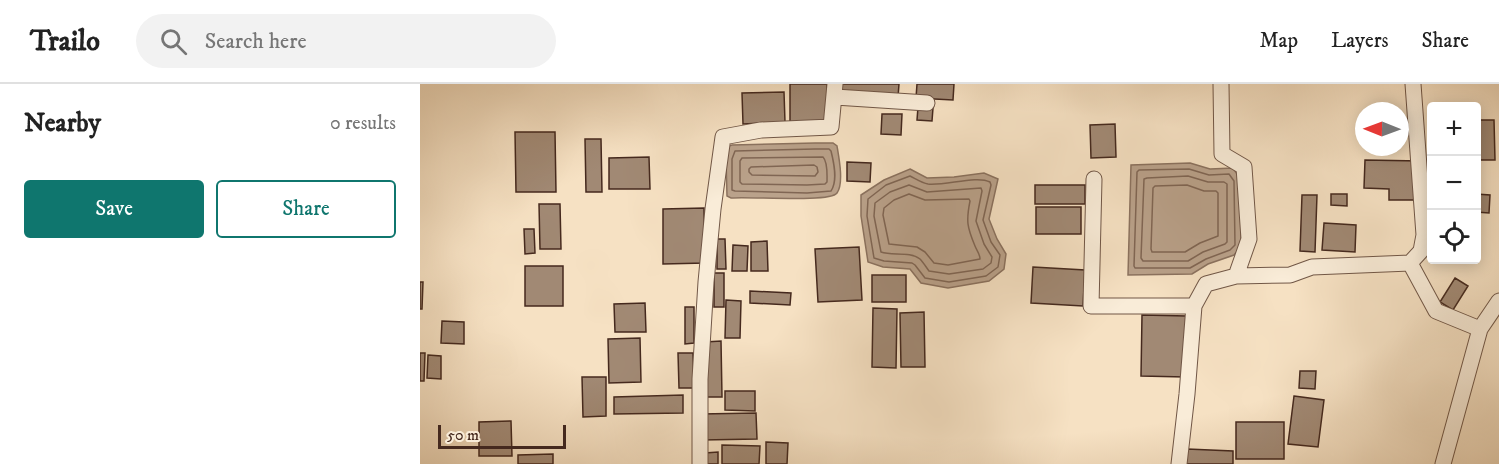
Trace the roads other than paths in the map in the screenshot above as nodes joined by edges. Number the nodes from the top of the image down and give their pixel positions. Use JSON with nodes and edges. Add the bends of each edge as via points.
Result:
{"nodes":[{"id":1,"x":1221,"y":84,"type":"edge"},
{"id":2,"x":1413,"y":84,"type":"edge"},
{"id":3,"x":835,"y":91,"type":"edge"},
{"id":4,"x":927,"y":103,"type":"dead end"},
{"id":5,"x":1094,"y":179,"type":"dead end"},
{"id":6,"x":1410,"y":264,"type":"junction"},
{"id":7,"x":1236,"y":276,"type":"junction"},
{"id":8,"x":1499,"y":301,"type":"edge"},
{"id":9,"x":1194,"y":306,"type":"junction"},
{"id":10,"x":1480,"y":329,"type":"junction"},
{"id":11,"x":700,"y":464,"type":"edge"},
{"id":12,"x":1179,"y":464,"type":"edge"},
{"id":13,"x":1443,"y":464,"type":"edge"}],
"edges":[{"from":1,"to":7,"type":"street","via":[[1222,154],[1244,166],[1250,239]]},
{"from":2,"to":6,"type":"street","via":[[1424,235],[1421,251]]},
{"from":3,"to":4,"type":"street"},
{"from":3,"to":11,"type":"street","via":[[831,127],[761,130],[723,137],[706,282]]},
{"from":5,"to":9,"type":"street","via":[[1091,306]]},
{"from":6,"to":7,"type":"street","via":[[1312,267],[1290,275]]},
{"from":6,"to":10,"type":"street","via":[[1436,311]]},
{"from":7,"to":9,"type":"street","via":[[1206,284]]},
{"from":8,"to":10,"type":"street"},
{"from":9,"to":12,"type":"street"},
{"from":10,"to":13,"type":"street"}]}
